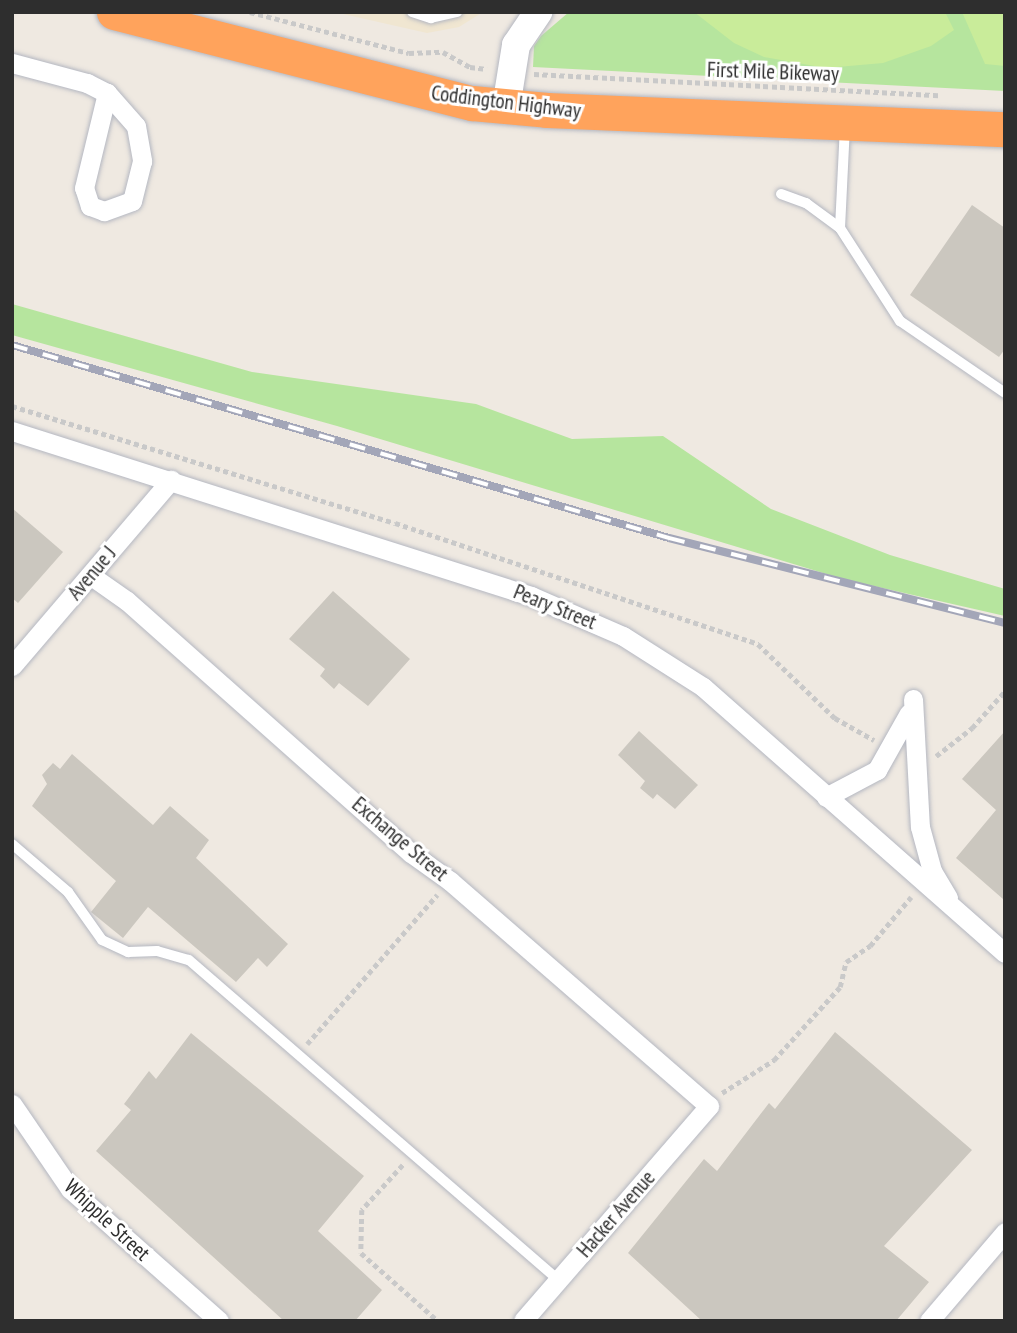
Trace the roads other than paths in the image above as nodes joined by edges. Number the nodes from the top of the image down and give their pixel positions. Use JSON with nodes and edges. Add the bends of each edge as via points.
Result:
{"nodes":[{"id":1,"x":114,"y":12,"type":"edge"},
{"id":2,"x":412,"y":12,"type":"edge"},
{"id":3,"x":457,"y":12,"type":"edge"},
{"id":4,"x":538,"y":12,"type":"edge"},
{"id":5,"x":12,"y":63,"type":"edge"},
{"id":6,"x":107,"y":93,"type":"junction"},
{"id":7,"x":506,"y":107,"type":"junction"},
{"id":8,"x":845,"y":122,"type":"junction"},
{"id":9,"x":1005,"y":129,"type":"edge"},
{"id":10,"x":781,"y":194,"type":"dead end"},
{"id":11,"x":841,"y":228,"type":"junction"},
{"id":12,"x":1005,"y":393,"type":"edge"},
{"id":13,"x":12,"y":431,"type":"edge"},
{"id":14,"x":171,"y":480,"type":"junction"},
{"id":15,"x":90,"y":575,"type":"junction"},
{"id":16,"x":12,"y":666,"type":"edge"},
{"id":17,"x":826,"y":797,"type":"junction"},
{"id":18,"x":12,"y":844,"type":"edge"},
{"id":19,"x":959,"y":913,"type":"junction"},
{"id":20,"x":1005,"y":953,"type":"edge"},
{"id":21,"x":12,"y":1104,"type":"edge"},
{"id":22,"x":709,"y":1106,"type":"joint"},
{"id":23,"x":1005,"y":1232,"type":"edge"},
{"id":24,"x":559,"y":1280,"type":"junction"},
{"id":25,"x":219,"y":1321,"type":"edge"},
{"id":26,"x":523,"y":1321,"type":"edge"},
{"id":27,"x":929,"y":1321,"type":"edge"}],
"edges":[{"from":1,"to":7,"type":"highway","name":"Coddington Highway","via":[[418,92]]},
{"from":2,"to":3,"type":"lane","via":[[431,18]]},
{"from":4,"to":7,"type":"street","via":[[516,45]]},
{"from":5,"to":6,"type":"street","via":[[87,83]]},
{"from":6,"to":6,"type":"street","via":[[132,119],[142,151],[132,201],[111,211],[90,206],[84,188]]},
{"from":7,"to":8,"type":"highway","name":"Coddington Highway"},
{"from":8,"to":9,"type":"highway","name":"Coddington Highway"},
{"from":8,"to":11,"type":"lane"},
{"from":10,"to":11,"type":"lane","via":[[813,206]]},
{"from":11,"to":12,"type":"lane","via":[[873,285],[900,321]]},
{"from":13,"to":14,"type":"street","name":"Peary Street"},
{"from":14,"to":15,"type":"street","name":"Avenue J"},
{"from":14,"to":17,"type":"street","name":"Peary Street","via":[[531,596],[595,622],[652,652],[703,687]]},
{"from":15,"to":16,"type":"street","name":"Avenue J"},
{"from":15,"to":22,"type":"street","name":"Exchange Street","via":[[127,601],[411,853],[450,881]]},
{"from":17,"to":19,"type":"street","name":"Peary Street"},
{"from":17,"to":19,"type":"street","via":[[877,769],[899,738],[913,699],[913,761],[922,839],[941,888]]},
{"from":18,"to":24,"type":"lane","via":[[68,892],[102,940],[128,952],[157,951],[189,960]]},
{"from":19,"to":20,"type":"street","name":"Peary Street"},
{"from":21,"to":25,"type":"street","name":"Whipple Street","via":[[70,1189]]},
{"from":22,"to":24,"type":"street","name":"Hacker Avenue"},
{"from":23,"to":27,"type":"street"},
{"from":24,"to":26,"type":"street","name":"Hacker Avenue"}]}
